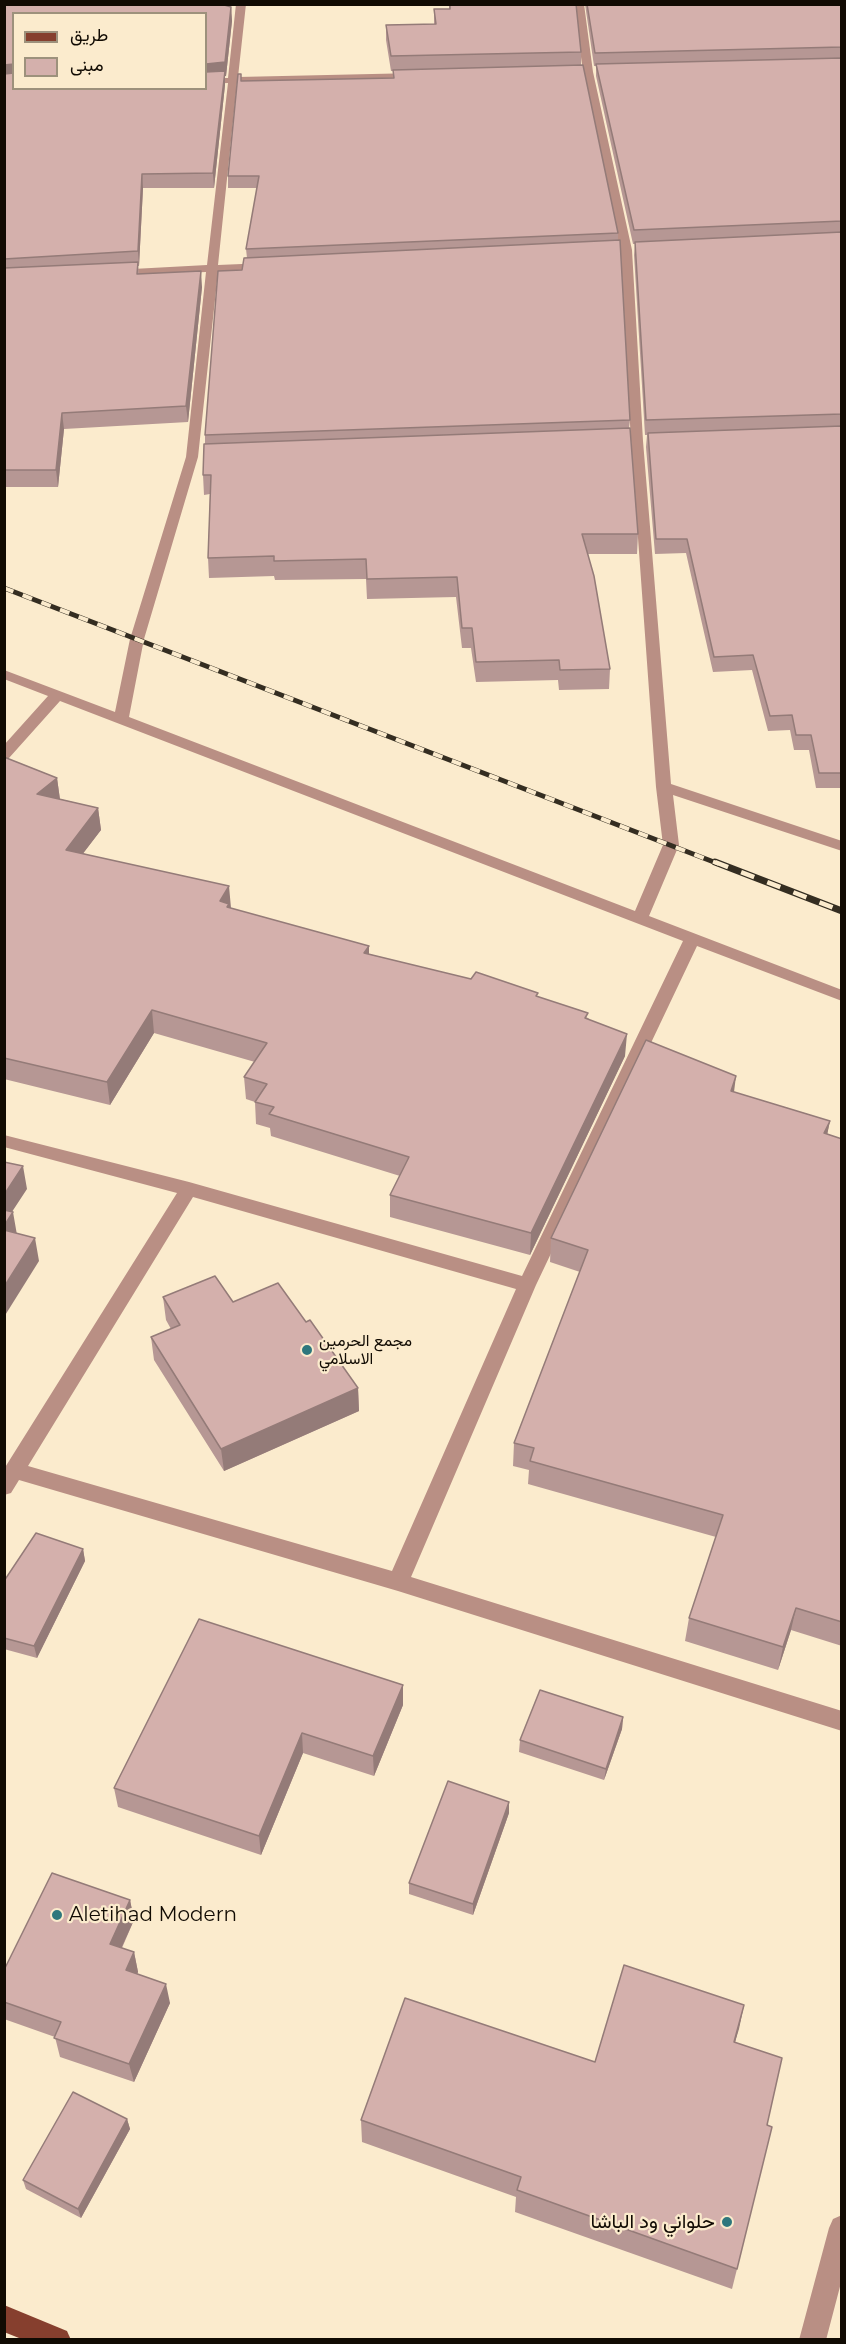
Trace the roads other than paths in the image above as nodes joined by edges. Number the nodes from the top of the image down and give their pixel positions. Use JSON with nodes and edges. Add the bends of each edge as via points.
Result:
{"nodes":[{"id":1,"x":241,"y":4,"type":"edge"},
{"id":2,"x":579,"y":4,"type":"edge"},
{"id":3,"x":434,"y":76,"type":"edge"},
{"id":4,"x":207,"y":81,"type":"edge"},
{"id":5,"x":233,"y":81,"type":"junction"},
{"id":6,"x":283,"y":266,"type":"edge"},
{"id":7,"x":213,"y":269,"type":"junction"},
{"id":8,"x":97,"y":274,"type":"edge"},
{"id":9,"x":4,"y":674,"type":"edge"},
{"id":10,"x":57,"y":695,"type":"junction"},
{"id":11,"x":121,"y":720,"type":"junction"},
{"id":12,"x":4,"y":755,"type":"edge"},
{"id":13,"x":664,"y":787,"type":"junction"},
{"id":14,"x":842,"y":846,"type":"edge"},
{"id":15,"x":640,"y":917,"type":"junction"},
{"id":16,"x":693,"y":938,"type":"junction"},
{"id":17,"x":842,"y":996,"type":"edge"},
{"id":18,"x":4,"y":1141,"type":"edge"},
{"id":19,"x":189,"y":1190,"type":"junction"},
{"id":20,"x":526,"y":1285,"type":"junction"},
{"id":21,"x":10,"y":1478,"type":"edge"},
{"id":22,"x":398,"y":1582,"type":"junction"},
{"id":23,"x":842,"y":1721,"type":"edge"},
{"id":24,"x":842,"y":2228,"type":"edge"},
{"id":25,"x":4,"y":2318,"type":"edge"},
{"id":26,"x":58,"y":2340,"type":"edge"},
{"id":27,"x":812,"y":2340,"type":"edge"}],
"edges":[{"from":1,"to":5,"type":"street"},
{"from":2,"to":13,"type":"street","via":[[588,72],[626,250]]},
{"from":3,"to":5,"type":"street"},
{"from":4,"to":5,"type":"street"},
{"from":5,"to":7,"type":"street"},
{"from":6,"to":7,"type":"street"},
{"from":7,"to":8,"type":"street"},
{"from":7,"to":11,"type":"street","via":[[198,457],[137,639]]},
{"from":9,"to":10,"type":"street"},
{"from":10,"to":11,"type":"street"},
{"from":10,"to":12,"type":"street"},
{"from":11,"to":15,"type":"street"},
{"from":13,"to":14,"type":"street"},
{"from":13,"to":15,"type":"street","via":[[671,845]]},
{"from":15,"to":16,"type":"street"},
{"from":16,"to":17,"type":"street"},
{"from":16,"to":20,"type":"street"},
{"from":18,"to":19,"type":"street"},
{"from":19,"to":20,"type":"street"},
{"from":19,"to":21,"type":"street"},
{"from":20,"to":22,"type":"street"},
{"from":21,"to":22,"type":"street"},
{"from":22,"to":23,"type":"street"},
{"from":24,"to":27,"type":"street"},
{"from":25,"to":26,"type":"main road"}]}
